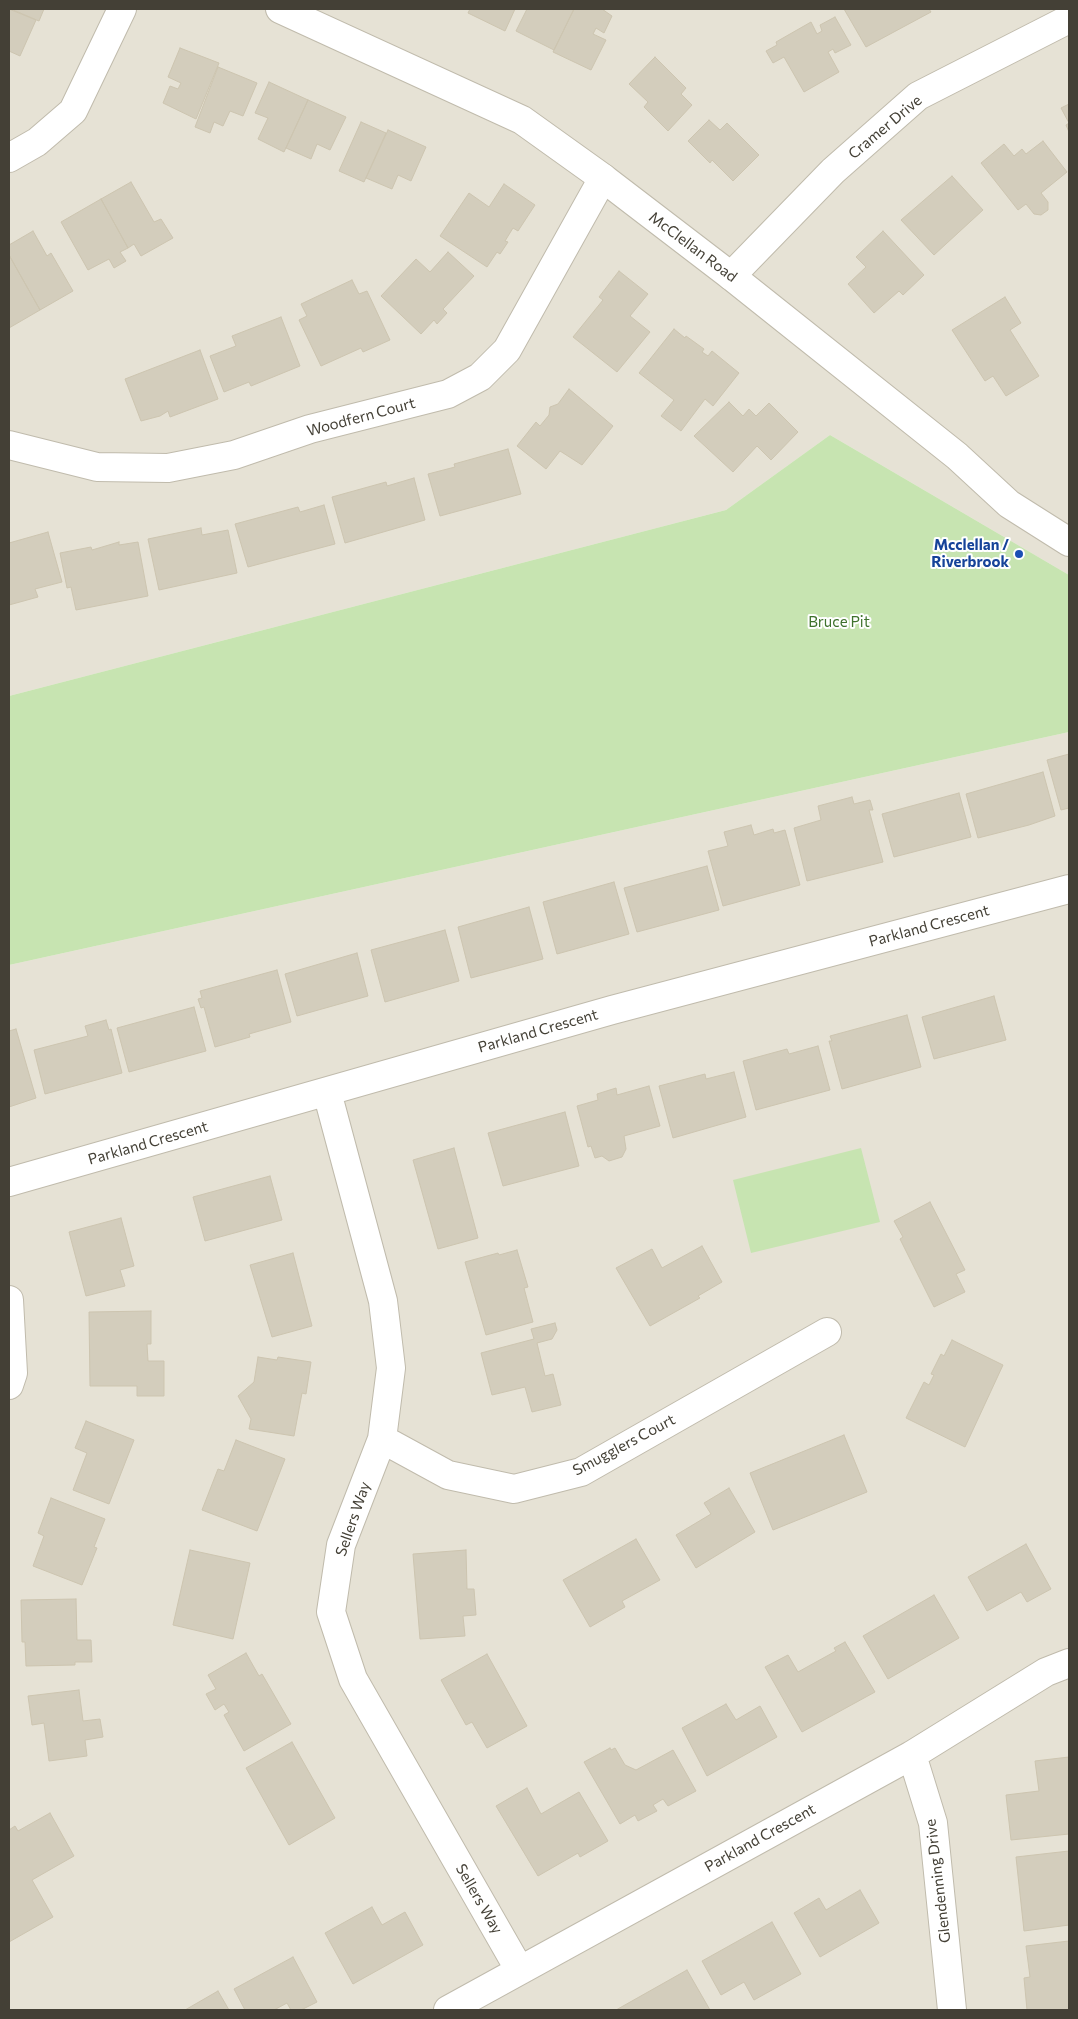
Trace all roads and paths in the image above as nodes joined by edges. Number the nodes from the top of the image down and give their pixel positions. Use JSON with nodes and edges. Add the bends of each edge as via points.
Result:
{"nodes":[{"id":1,"x":122,"y":9,"type":"edge"},
{"id":2,"x":280,"y":9,"type":"edge"},
{"id":3,"x":1069,"y":18,"type":"edge"},
{"id":4,"x":9,"y":158,"type":"edge"},
{"id":5,"x":603,"y":178,"type":"junction"},
{"id":6,"x":731,"y":276,"type":"junction"},
{"id":7,"x":9,"y":444,"type":"edge"},
{"id":8,"x":1069,"y":542,"type":"edge"},
{"id":9,"x":1069,"y":889,"type":"edge"},
{"id":10,"x":327,"y":1092,"type":"junction"},
{"id":11,"x":9,"y":1182,"type":"edge"},
{"id":12,"x":9,"y":1300,"type":"edge"},
{"id":13,"x":827,"y":1332,"type":"dead end"},
{"id":14,"x":9,"y":1385,"type":"edge"},
{"id":15,"x":382,"y":1439,"type":"junction"},
{"id":16,"x":1069,"y":1663,"type":"edge"},
{"id":17,"x":912,"y":1755,"type":"junction"},
{"id":18,"x":519,"y":1969,"type":"junction"},
{"id":19,"x":448,"y":2010,"type":"edge"},
{"id":20,"x":952,"y":2010,"type":"edge"}],
"edges":[{"from":1,"to":4,"type":"street","via":[[73,111],[37,142]]},
{"from":2,"to":5,"type":"street","name":"McClellan Road","via":[[522,120]]},
{"from":3,"to":6,"type":"street","name":"Cramer Drive","via":[[918,96],[833,171]]},
{"from":5,"to":6,"type":"street","name":"McClellan Road"},
{"from":5,"to":7,"type":"street","name":"Woodfern Court","via":[[507,350],[480,377],[448,394],[310,429],[234,455],[168,468],[97,467]]},
{"from":6,"to":8,"type":"street","name":"McClellan Road","via":[[957,456],[1009,504]]},
{"from":9,"to":10,"type":"street","name":"Parkland Crescent","via":[[612,1010]]},
{"from":10,"to":11,"type":"street","name":"Parkland Crescent"},
{"from":10,"to":15,"type":"street","name":"Sellers Way","via":[[383,1301],[391,1368]]},
{"from":12,"to":14,"type":"street","via":[[13,1373]]},
{"from":13,"to":15,"type":"street","name":"Smugglers Court","via":[[581,1472],[514,1489],[448,1475]]},
{"from":15,"to":18,"type":"street","name":"Sellers Way","via":[[341,1545],[331,1612],[353,1678]]},
{"from":16,"to":17,"type":"street","name":"Parkland Crescent","via":[[1046,1672]]},
{"from":17,"to":18,"type":"street","name":"Parkland Crescent"},
{"from":17,"to":20,"type":"street","name":"Glendenning Drive","via":[[933,1823]]},
{"from":18,"to":19,"type":"street","name":"Parkland Crescent"}]}
